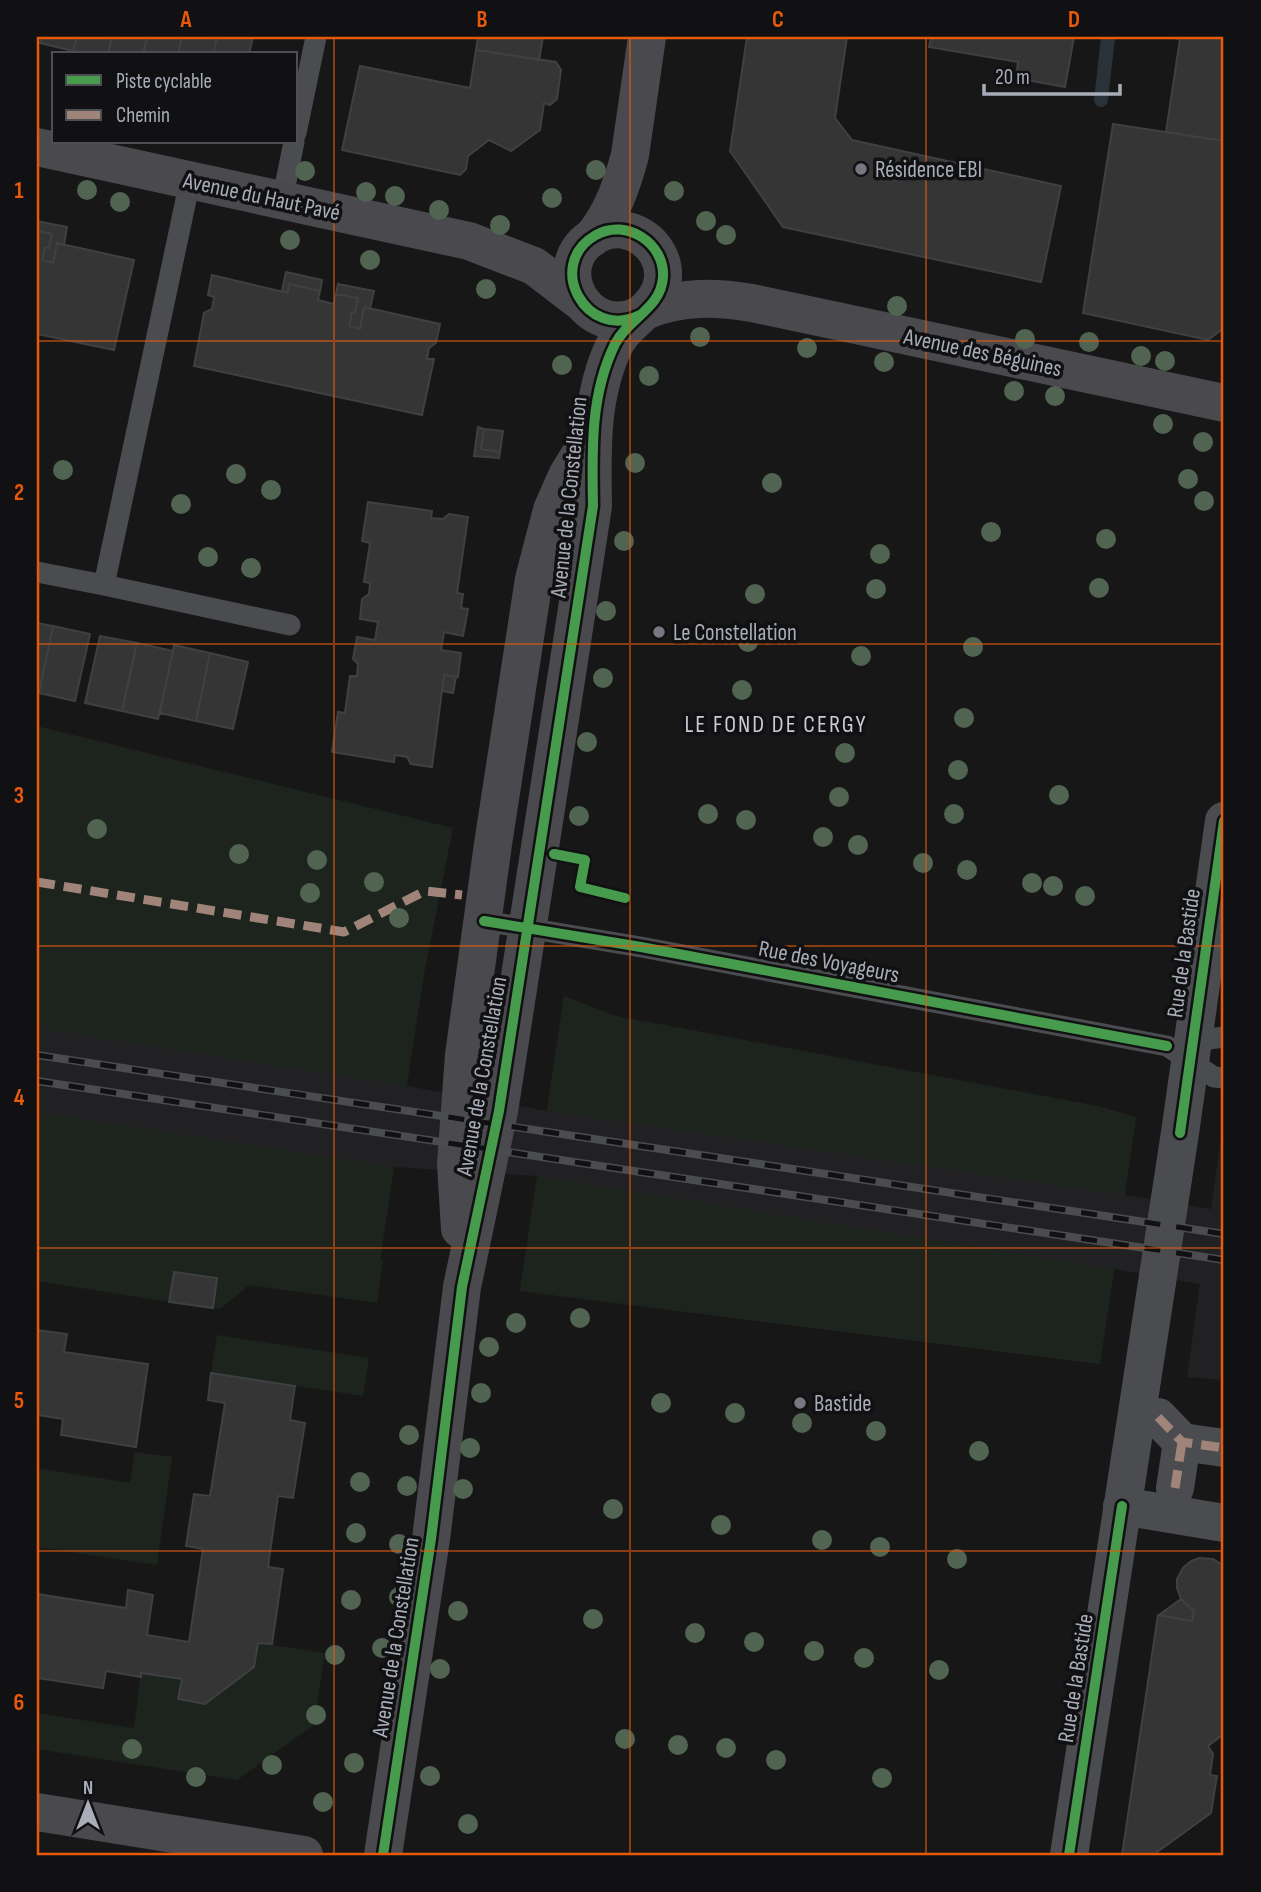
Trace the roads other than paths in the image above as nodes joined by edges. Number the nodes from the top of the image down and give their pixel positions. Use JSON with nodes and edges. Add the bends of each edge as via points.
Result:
{"nodes":[{"id":1,"x":316,"y":37,"type":"edge"},
{"id":2,"x":647,"y":37,"type":"edge"},
{"id":3,"x":298,"y":123,"type":"edge"},
{"id":4,"x":294,"y":144,"type":"edge"},
{"id":5,"x":37,"y":147,"type":"edge"},
{"id":6,"x":630,"y":155,"type":"junction"},
{"id":7,"x":190,"y":181,"type":"junction"},
{"id":8,"x":282,"y":201,"type":"junction"},
{"id":9,"x":589,"y":240,"type":"junction"},
{"id":10,"x":487,"y":247,"type":"junction"},
{"id":11,"x":656,"y":252,"type":"junction"},
{"id":12,"x":743,"y":301,"type":"junction"},
{"id":13,"x":584,"y":305,"type":"junction"},
{"id":14,"x":643,"y":313,"type":"junction"},
{"id":15,"x":601,"y":385,"type":"junction"},
{"id":16,"x":1224,"y":403,"type":"edge"},
{"id":17,"x":592,"y":435,"type":"junction"},
{"id":18,"x":37,"y":572,"type":"edge"},
{"id":19,"x":104,"y":585,"type":"junction"},
{"id":20,"x":290,"y":625,"type":"dead end"},
{"id":21,"x":1224,"y":821,"type":"edge"},
{"id":22,"x":484,"y":921,"type":"junction"},
{"id":23,"x":527,"y":928,"type":"junction"},
{"id":24,"x":1193,"y":1046,"type":"edge"},
{"id":25,"x":1224,"y":1078,"type":"edge"},
{"id":26,"x":461,"y":1299,"type":"junction"},
{"id":27,"x":1224,"y":1448,"type":"edge"},
{"id":28,"x":1175,"y":1488,"type":"dead end"},
{"id":29,"x":1122,"y":1507,"type":"junction"},
{"id":30,"x":1224,"y":1523,"type":"edge"},
{"id":31,"x":37,"y":1812,"type":"edge"},
{"id":32,"x":304,"y":1855,"type":"edge"},
{"id":33,"x":383,"y":1855,"type":"edge"},
{"id":34,"x":1069,"y":1855,"type":"edge"}],
"edges":[{"from":1,"to":3,"type":"lane"},
{"from":2,"to":6,"type":"street","name":"Avenue de la Constellation"},
{"from":4,"to":8,"type":"lane"},
{"from":5,"to":7,"type":"street","name":"Avenue du Haut Pavé"},
{"from":6,"to":9,"type":"street","name":"Avenue de la Constellation","via":[[613,206]]},
{"from":6,"to":11,"type":"street","name":"Avenue de la Constellation"},
{"from":7,"to":8,"type":"street","name":"Avenue du Haut Pavé"},
{"from":7,"to":19,"type":"lane"},
{"from":8,"to":10,"type":"street","name":"Avenue du Haut Pavé"},
{"from":9,"to":10,"type":"street","name":"Avenue du Haut Pavé","via":[[541,250]]},
{"from":9,"to":11,"type":"street","via":[[607,231],[623,230],[639,235]]},
{"from":9,"to":13,"type":"street","name":"Avenue de la Constellation","via":[[572,272],[574,288]]},
{"from":10,"to":13,"type":"street","name":"Avenue du Haut Pavé","via":[[534,266]]},
{"from":11,"to":12,"type":"street","name":"Avenue des Béguines","via":[[695,283]]},
{"from":11,"to":14,"type":"street","name":"Avenue de la Constellation","via":[[663,283]]},
{"from":12,"to":14,"type":"street","name":"Avenue des Béguines","via":[[692,298]]},
{"from":12,"to":16,"type":"street","name":"Avenue des Béguines"},
{"from":13,"to":14,"type":"street","via":[[600,317],[616,321]]},
{"from":13,"to":15,"type":"street","name":"Avenue de la Constellation","via":[[598,343]]},
{"from":14,"to":15,"type":"street","name":"Avenue de la Constellation","via":[[616,342]]},
{"from":15,"to":17,"type":"street","name":"Avenue de la Constellation"},
{"from":17,"to":22,"type":"street","name":"Avenue de la Constellation","via":[[552,510],[534,579]]},
{"from":17,"to":23,"type":"street","name":"Avenue de la Constellation","via":[[593,506]]},
{"from":18,"to":19,"type":"lane"},
{"from":19,"to":20,"type":"lane"},
{"from":21,"to":24,"type":"street","name":"Rue de la Bastide"},
{"from":22,"to":23,"type":"lane","name":"Rue des Voyageurs"},
{"from":22,"to":26,"type":"street","name":"Avenue de la Constellation","via":[[457,1134]]},
{"from":23,"to":24,"type":"lane","name":"Rue des Voyageurs"},
{"from":23,"to":26,"type":"street","name":"Avenue de la Constellation","via":[[499,1111]]},
{"from":24,"to":25,"type":"lane","name":"Rue des Voyageurs","via":[[1214,1076]]},
{"from":24,"to":29,"type":"street","name":"Rue de la Bastide"},
{"from":26,"to":33,"type":"street","name":"Avenue de la Constellation","via":[[431,1539]]},
{"from":27,"to":28,"type":"street","via":[[1170,1430]]},
{"from":29,"to":30,"type":"street"},
{"from":29,"to":34,"type":"street","name":"Rue de la Bastide"},
{"from":31,"to":32,"type":"street"}]}
